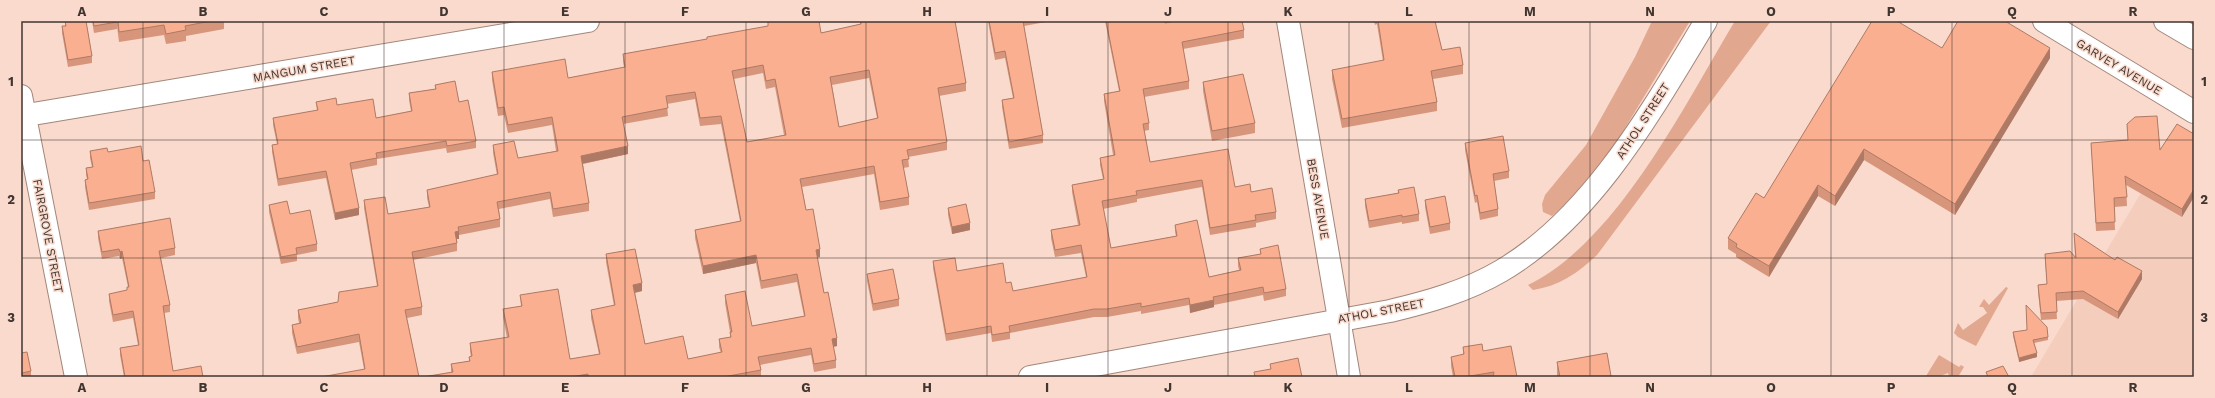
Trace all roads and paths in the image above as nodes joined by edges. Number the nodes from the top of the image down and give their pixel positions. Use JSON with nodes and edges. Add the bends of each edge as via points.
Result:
{"nodes":[{"id":1,"x":588,"y":21,"type":"edge"},
{"id":2,"x":1288,"y":21,"type":"edge"},
{"id":3,"x":1706,"y":21,"type":"edge"},
{"id":4,"x":2044,"y":21,"type":"edge"},
{"id":5,"x":2165,"y":21,"type":"edge"},
{"id":6,"x":2194,"y":38,"type":"edge"},
{"id":7,"x":22,"y":109,"type":"edge"},
{"id":8,"x":2194,"y":112,"type":"edge"},
{"id":9,"x":1339,"y":319,"type":"junction"},
{"id":10,"x":76,"y":377,"type":"edge"},
{"id":11,"x":1030,"y":377,"type":"edge"},
{"id":12,"x":1349,"y":377,"type":"edge"}],
"edges":[{"from":1,"to":7,"type":"main road","name":"MANGUM STREET"},
{"from":2,"to":9,"type":"main road","name":"BESS AVENUE"},
{"from":3,"to":9,"type":"main road","name":"ATHOL STREET","via":[[1634,140],[1598,184],[1559,226],[1531,251],[1500,272],[1430,302]]},
{"from":4,"to":8,"type":"main road","name":"GARVEY AVENUE"},
{"from":5,"to":6,"type":"main road"},
{"from":7,"to":10,"type":"main road","name":"FAIRGROVE STREET"},
{"from":9,"to":11,"type":"main road","name":"ATHOL STREET"},
{"from":9,"to":12,"type":"main road","name":"BESS AVENUE"}]}
